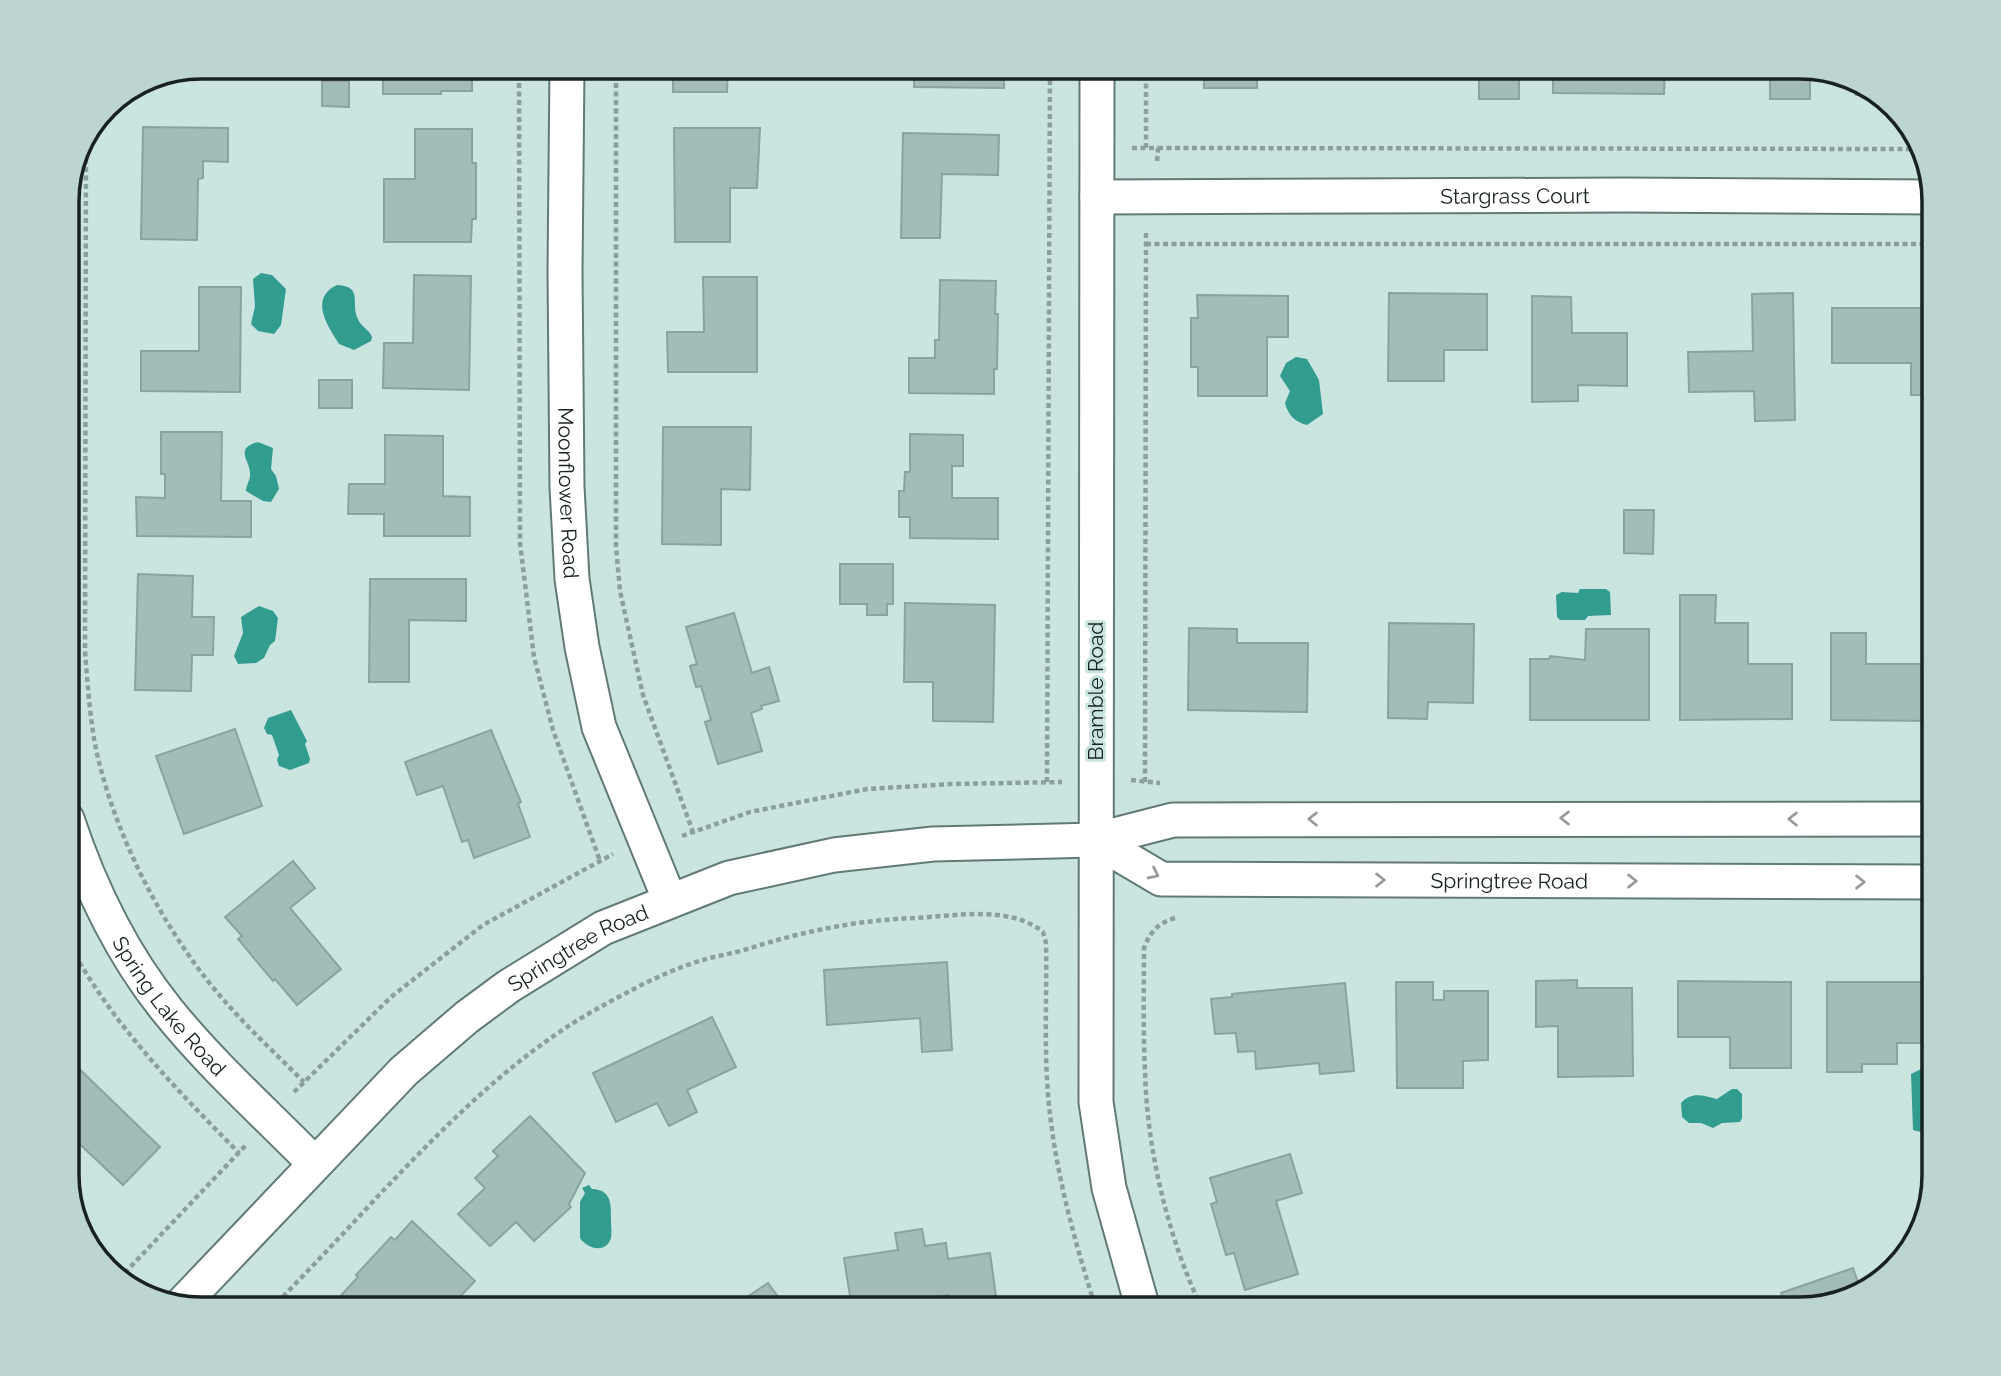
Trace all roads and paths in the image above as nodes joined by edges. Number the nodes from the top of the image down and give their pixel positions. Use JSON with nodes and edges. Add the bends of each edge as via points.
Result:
{"nodes":[{"id":1,"x":567,"y":79,"type":"edge"},
{"id":2,"x":616,"y":79,"type":"edge"},
{"id":3,"x":1050,"y":79,"type":"edge"},
{"id":4,"x":1097,"y":79,"type":"edge"},
{"id":5,"x":1146,"y":79,"type":"edge"},
{"id":6,"x":1146,"y":148,"type":"junction"},
{"id":7,"x":1157,"y":148,"type":"junction"},
{"id":8,"x":1097,"y":149,"type":"junction"},
{"id":9,"x":1910,"y":149,"type":"edge"},
{"id":10,"x":86,"y":161,"type":"edge"},
{"id":11,"x":1097,"y":197,"type":"junction"},
{"id":12,"x":1152,"y":197,"type":"junction"},
{"id":13,"x":1922,"y":197,"type":"edge"},
{"id":14,"x":1146,"y":244,"type":"junction"},
{"id":15,"x":1922,"y":244,"type":"edge"},
{"id":16,"x":1047,"y":782,"type":"dead end"},
{"id":17,"x":1145,"y":782,"type":"dead end"},
{"id":18,"x":1922,"y":819,"type":"edge"},
{"id":19,"x":693,"y":832,"type":"dead end"},
{"id":20,"x":1095,"y":840,"type":"junction"},
{"id":21,"x":79,"y":856,"type":"edge"},
{"id":22,"x":1922,"y":882,"type":"edge"},
{"id":23,"x":670,"y":901,"type":"junction"},
{"id":24,"x":1182,"y":917,"type":"dead end"},
{"id":25,"x":79,"y":960,"type":"edge"},
{"id":26,"x":304,"y":1082,"type":"dead end"},
{"id":27,"x":239,"y":1153,"type":"dead end"},
{"id":28,"x":315,"y":1164,"type":"junction"},
{"id":29,"x":189,"y":1296,"type":"edge"},
{"id":30,"x":283,"y":1297,"type":"edge"},
{"id":31,"x":1092,"y":1297,"type":"edge"},
{"id":32,"x":1139,"y":1297,"type":"edge"},
{"id":33,"x":1197,"y":1297,"type":"edge"}],
"edges":[{"from":1,"to":23,"type":"street","name":"Moonflower Road","via":[[567,487],[572,579],[598,727]]},
{"from":2,"to":19,"type":"path","via":[[616,545],[643,695]]},
{"from":3,"to":16,"type":"path"},
{"from":4,"to":8,"type":"street","name":"Bramble Road"},
{"from":5,"to":6,"type":"path"},
{"from":6,"to":7,"type":"path"},
{"from":6,"to":8,"type":"path"},
{"from":7,"to":9,"type":"path"},
{"from":7,"to":12,"type":"path"},
{"from":8,"to":11,"type":"street","name":"Bramble Road"},
{"from":10,"to":26,"type":"path","via":[[85,651],[99,762],[113,807],[160,912],[227,1004]]},
{"from":11,"to":12,"type":"street","name":"Stargrass Court"},
{"from":11,"to":20,"type":"street","name":"Bramble Road"},
{"from":12,"to":13,"type":"street","name":"Stargrass Court"},
{"from":12,"to":14,"type":"path"},
{"from":14,"to":15,"type":"path"},
{"from":14,"to":17,"type":"path"},
{"from":18,"to":20,"type":"street","name":"Springtree Road","one_way":true,"via":[[1172,820]]},
{"from":20,"to":22,"type":"street","name":"Springtree Road","one_way":true,"via":[[1161,879]]},
{"from":20,"to":23,"type":"street","name":"Springtree Road","via":[[933,844],[834,855],[729,878]]},
{"from":20,"to":32,"type":"street","name":"Bramble Road","via":[[1096,1102],[1109,1188]]},
{"from":21,"to":28,"type":"street","name":"Spring Lake Road","via":[[114,933],[165,1008]]},
{"from":23,"to":28,"type":"street","name":"Springtree Road","via":[[603,928],[488,1001],[404,1070]]},
{"from":24,"to":33,"type":"path","via":[[1158,925],[1144,948],[1145,1073],[1159,1180]]},
{"from":25,"to":27,"type":"path","via":[[153,1064]]},
{"from":28,"to":29,"type":"street","name":"Springtree Road"},
{"from":30,"to":31,"type":"path","via":[[474,1099],[601,1006],[702,960],[784,937],[858,923],[979,915],[1024,920],[1043,932],[1053,1136],[1068,1219]]}]}
